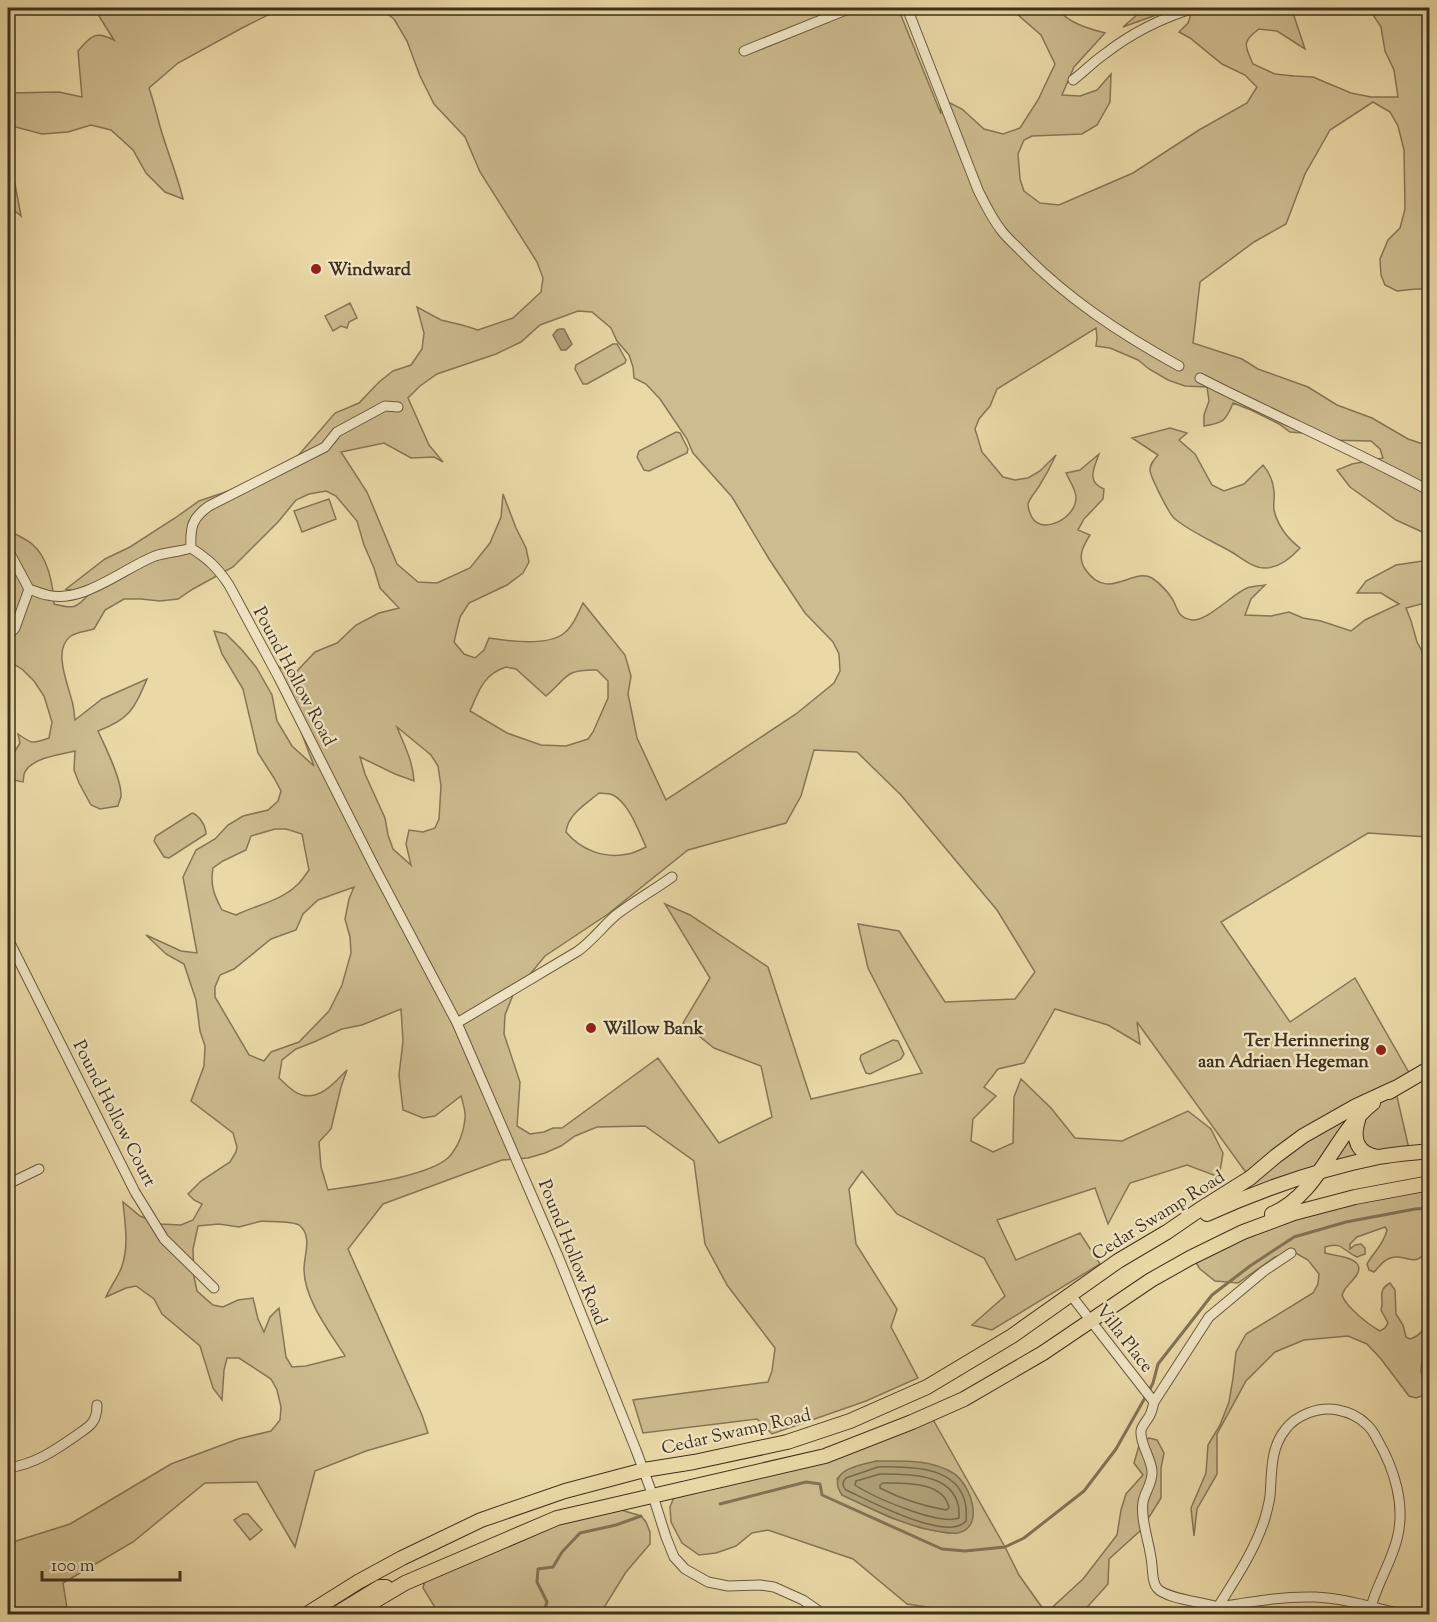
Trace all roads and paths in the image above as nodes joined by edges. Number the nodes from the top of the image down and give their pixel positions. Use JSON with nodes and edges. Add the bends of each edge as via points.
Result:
{"nodes":[{"id":1,"x":851,"y":8,"type":"edge"},
{"id":2,"x":907,"y":8,"type":"edge"},
{"id":3,"x":1194,"y":8,"type":"edge"},
{"id":4,"x":744,"y":51,"type":"dead end"},
{"id":5,"x":1073,"y":80,"type":"dead end"},
{"id":6,"x":1179,"y":366,"type":"dead end"},
{"id":7,"x":1200,"y":378,"type":"dead end"},
{"id":8,"x":398,"y":407,"type":"dead end"},
{"id":9,"x":1430,"y":491,"type":"edge"},
{"id":10,"x":191,"y":548,"type":"junction"},
{"id":11,"x":8,"y":550,"type":"edge"},
{"id":12,"x":29,"y":589,"type":"junction"},
{"id":13,"x":8,"y":636,"type":"edge"},
{"id":14,"x":672,"y":877,"type":"dead end"},
{"id":15,"x":8,"y":939,"type":"edge"},
{"id":16,"x":457,"y":1023,"type":"junction"},
{"id":17,"x":1430,"y":1068,"type":"edge"},
{"id":18,"x":1395,"y":1088,"type":"junction"},
{"id":19,"x":1361,"y":1113,"type":"junction"},
{"id":20,"x":1314,"y":1130,"type":"junction"},
{"id":21,"x":1430,"y":1151,"type":"edge"},
{"id":22,"x":1332,"y":1153,"type":"junction"},
{"id":23,"x":1380,"y":1157,"type":"junction"},
{"id":24,"x":39,"y":1169,"type":"dead end"},
{"id":25,"x":1320,"y":1172,"type":"junction"},
{"id":26,"x":1430,"y":1183,"type":"edge"},
{"id":27,"x":8,"y":1184,"type":"edge"},
{"id":28,"x":1167,"y":1232,"type":"junction"},
{"id":29,"x":1243,"y":1232,"type":"junction"},
{"id":30,"x":1291,"y":1253,"type":"dead end"},
{"id":31,"x":214,"y":1288,"type":"dead end"},
{"id":32,"x":1070,"y":1294,"type":"junction"},
{"id":33,"x":1090,"y":1320,"type":"junction"},
{"id":34,"x":1153,"y":1400,"type":"junction"},
{"id":35,"x":97,"y":1405,"type":"dead end"},
{"id":36,"x":8,"y":1468,"type":"edge"},
{"id":37,"x":644,"y":1470,"type":"junction"},
{"id":38,"x":653,"y":1496,"type":"junction"},
{"id":39,"x":398,"y":1587,"type":"junction"},
{"id":40,"x":1371,"y":1607,"type":"junction"},
{"id":41,"x":1217,"y":1610,"type":"edge"},
{"id":42,"x":317,"y":1612,"type":"edge"},
{"id":43,"x":333,"y":1614,"type":"edge"},
{"id":44,"x":353,"y":1614,"type":"edge"},
{"id":45,"x":823,"y":1614,"type":"edge"},
{"id":46,"x":1402,"y":1614,"type":"edge"}],
"edges":[{"from":1,"to":4,"type":"street"},
{"from":2,"to":6,"type":"street","via":[[978,190],[1002,231],[1062,290],[1105,322]]},
{"from":3,"to":5,"type":"street","via":[[1131,35]]},
{"from":7,"to":9,"type":"street"},
{"from":8,"to":10,"type":"street","via":[[385,406],[337,432],[325,447],[209,506],[194,519]]},
{"from":10,"to":12,"type":"street","via":[[155,556],[77,594],[48,595]]},
{"from":10,"to":16,"type":"street","name":"Pound Hollow Road","via":[[211,561],[229,585]]},
{"from":11,"to":12,"type":"street"},
{"from":12,"to":13,"type":"street"},
{"from":14,"to":16,"type":"street","via":[[617,914],[578,951]]},
{"from":15,"to":31,"type":"street","name":"Pound Hollow Court","via":[[135,1192],[164,1239]]},
{"from":16,"to":37,"type":"street","name":"Pound Hollow Road","via":[[527,1182]]},
{"from":17,"to":18,"type":"main road","name":"Cedar Swamp Road"},
{"from":18,"to":19,"type":"main road","name":"Cedar Swamp Road"},
{"from":18,"to":20,"type":"main road","name":"Cedar Swamp Road"},
{"from":19,"to":22,"type":"main road","name":"Cedar Swamp Road"},
{"from":19,"to":23,"type":"main road","via":[[1355,1129],[1357,1143],[1369,1156]]},
{"from":20,"to":22,"type":"main road","via":[[1328,1136]]},
{"from":20,"to":28,"type":"main road","name":"Cedar Swamp Road"},
{"from":21,"to":23,"type":"main road"},
{"from":22,"to":25,"type":"main road","name":"Cedar Swamp Road"},
{"from":23,"to":25,"type":"main road"},
{"from":24,"to":27,"type":"street"},
{"from":25,"to":28,"type":"main road","via":[[1242,1198]]},
{"from":25,"to":29,"type":"main road","name":"Cedar Swamp Road","via":[[1288,1205],[1255,1220]]},
{"from":26,"to":29,"type":"main road","via":[[1355,1197]]},
{"from":28,"to":32,"type":"main road","name":"Cedar Swamp Road"},
{"from":29,"to":33,"type":"main road","via":[[1151,1280]]},
{"from":30,"to":34,"type":"street","via":[[1209,1317]]},
{"from":32,"to":33,"type":"street","name":"Villa Place"},
{"from":32,"to":37,"type":"main road","name":"Cedar Swamp Road","via":[[953,1372],[850,1421],[787,1442]]},
{"from":33,"to":34,"type":"street","name":"Villa Place"},
{"from":33,"to":38,"type":"main road","via":[[964,1399],[912,1422],[825,1456]]},
{"from":34,"to":41,"type":"street","via":[[1141,1434],[1151,1468],[1143,1505],[1154,1584],[1165,1595]]},
{"from":35,"to":36,"type":"street","via":[[92,1424],[46,1457]]},
{"from":37,"to":38,"type":"street","name":"Pound Hollow Road"},
{"from":37,"to":42,"type":"main road","name":"Cedar Swamp Road","via":[[565,1491],[482,1520],[358,1582]]},
{"from":38,"to":39,"type":"main road","via":[[557,1518]]},
{"from":38,"to":45,"type":"street","name":"Pound Hollow Road","via":[[674,1557],[685,1569],[708,1582],[774,1587]]},
{"from":39,"to":43,"type":"main road","via":[[380,1587]]},
{"from":39,"to":44,"type":"main road"},
{"from":40,"to":41,"type":"street","via":[[1315,1597],[1261,1600]]},
{"from":40,"to":41,"type":"street","via":[[1397,1539],[1399,1494],[1371,1428],[1355,1415],[1332,1409],[1300,1417],[1279,1438],[1264,1521],[1248,1559]]},
{"from":40,"to":46,"type":"street"}]}
